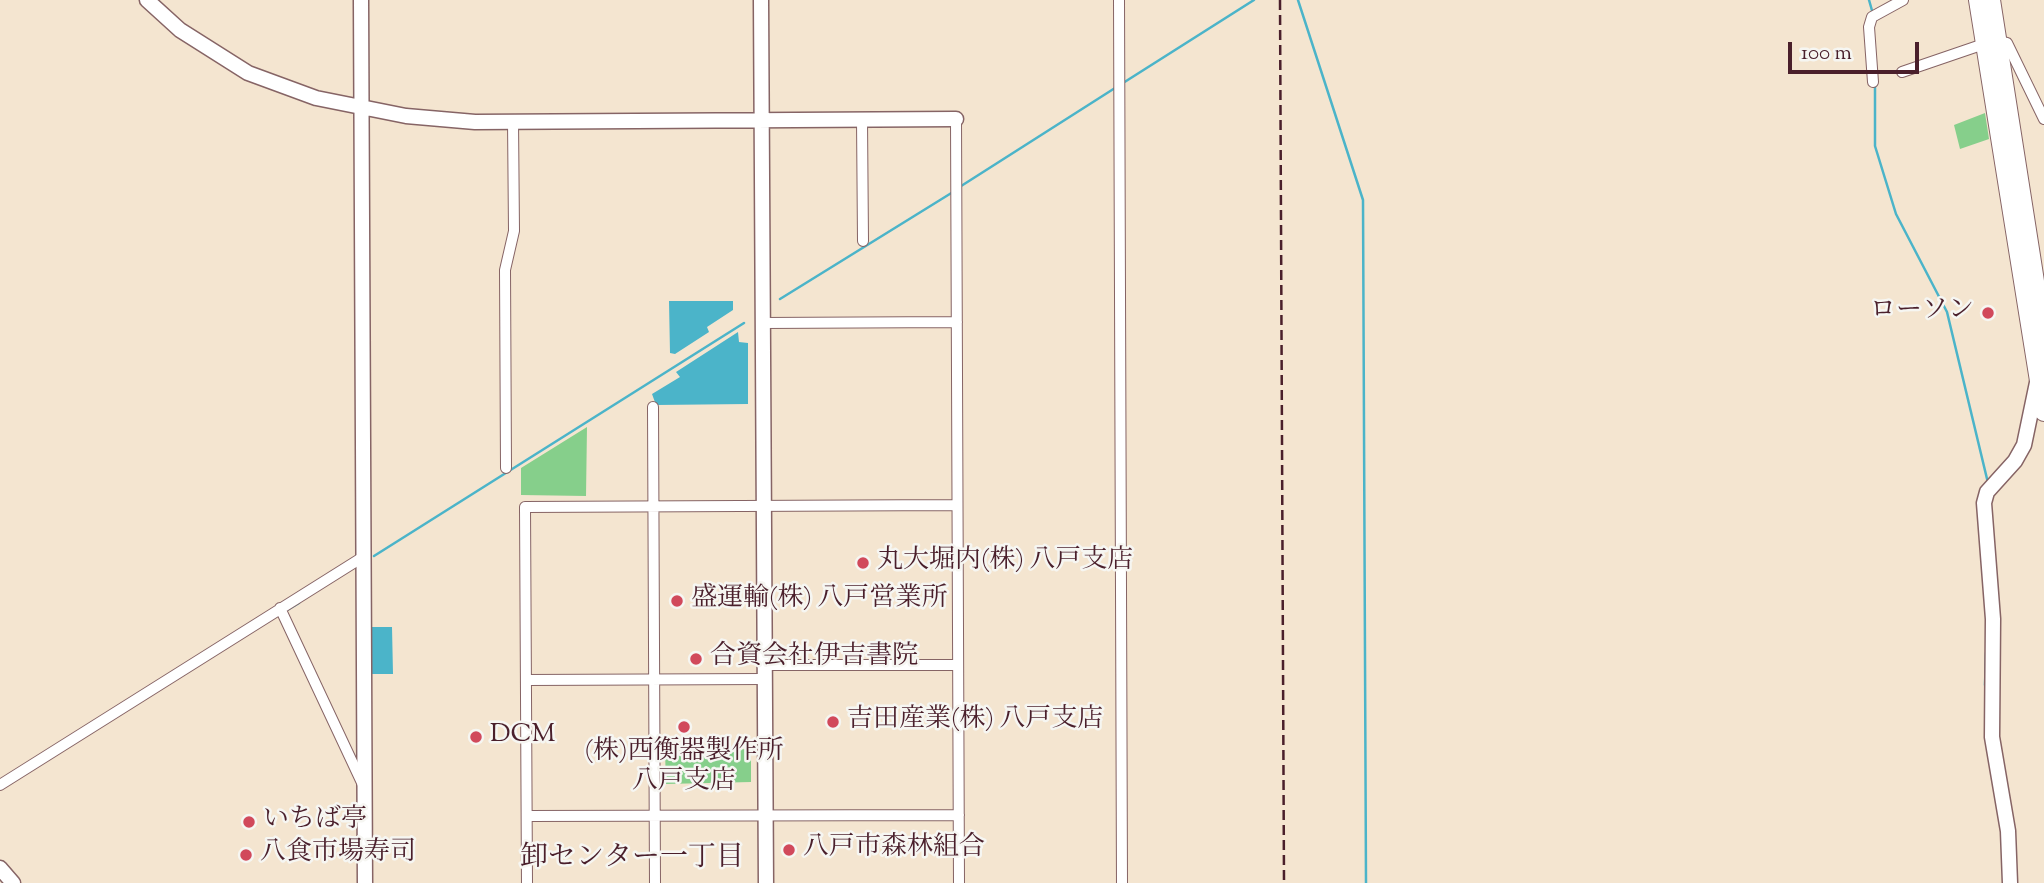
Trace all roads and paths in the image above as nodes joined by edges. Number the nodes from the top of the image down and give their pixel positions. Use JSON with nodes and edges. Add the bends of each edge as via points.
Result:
{"nodes":[{"id":1,"x":147,"y":0,"type":"edge"},
{"id":2,"x":361,"y":0,"type":"edge"},
{"id":3,"x":761,"y":0,"type":"edge"},
{"id":4,"x":1119,"y":0,"type":"edge"},
{"id":5,"x":1902,"y":0,"type":"edge"},
{"id":6,"x":1978,"y":0,"type":"edge"},
{"id":7,"x":1991,"y":0,"type":"edge"},
{"id":8,"x":1990,"y":43,"type":"junction"},
{"id":9,"x":1902,"y":72,"type":"dead end"},
{"id":10,"x":1873,"y":82,"type":"dead end"},
{"id":11,"x":361,"y":108,"type":"junction"},
{"id":12,"x":956,"y":119,"type":"joint"},
{"id":13,"x":2044,"y":119,"type":"edge"},
{"id":14,"x":762,"y":120,"type":"junction"},
{"id":15,"x":862,"y":120,"type":"junction"},
{"id":16,"x":513,"y":121,"type":"junction"},
{"id":17,"x":863,"y":241,"type":"dead end"},
{"id":18,"x":957,"y":322,"type":"junction"},
{"id":19,"x":763,"y":323,"type":"junction"},
{"id":20,"x":2044,"y":339,"type":"edge"},
{"id":21,"x":2044,"y":349,"type":"edge"},
{"id":22,"x":2039,"y":380,"type":"junction"},
{"id":23,"x":653,"y":407,"type":"dead end"},
{"id":24,"x":2044,"y":412,"type":"edge"},
{"id":25,"x":506,"y":468,"type":"dead end"},
{"id":26,"x":763,"y":505,"type":"junction"},
{"id":27,"x":957,"y":505,"type":"junction"},
{"id":28,"x":653,"y":506,"type":"junction"},
{"id":29,"x":363,"y":557,"type":"junction"},
{"id":30,"x":280,"y":608,"type":"junction"},
{"id":31,"x":958,"y":665,"type":"junction"},
{"id":32,"x":765,"y":672,"type":"junction"},
{"id":33,"x":655,"y":679,"type":"junction"},
{"id":34,"x":526,"y":680,"type":"junction"},
{"id":35,"x":0,"y":785,"type":"edge"},
{"id":36,"x":365,"y":788,"type":"junction"},
{"id":37,"x":959,"y":815,"type":"junction"},
{"id":38,"x":527,"y":816,"type":"junction"},
{"id":39,"x":655,"y":816,"type":"junction"},
{"id":40,"x":765,"y":816,"type":"junction"},
{"id":41,"x":0,"y":868,"type":"edge"},
{"id":42,"x":13,"y":883,"type":"edge"},
{"id":43,"x":365,"y":883,"type":"edge"},
{"id":44,"x":527,"y":883,"type":"edge"},
{"id":45,"x":656,"y":883,"type":"edge"},
{"id":46,"x":766,"y":883,"type":"edge"},
{"id":47,"x":959,"y":883,"type":"edge"},
{"id":48,"x":1122,"y":883,"type":"edge"},
{"id":49,"x":2010,"y":883,"type":"edge"}],
"edges":[{"from":1,"to":11,"type":"street","via":[[180,30],[248,73],[316,98]]},
{"from":2,"to":11,"type":"street"},
{"from":3,"to":14,"type":"street"},
{"from":4,"to":48,"type":"street"},
{"from":5,"to":10,"type":"street","via":[[1872,17]]},
{"from":6,"to":8,"type":"highway"},
{"from":7,"to":8,"type":"highway"},
{"from":8,"to":9,"type":"street"},
{"from":8,"to":13,"type":"street","via":[[2007,43]]},
{"from":8,"to":20,"type":"highway"},
{"from":8,"to":22,"type":"highway"},
{"from":11,"to":16,"type":"street","via":[[440,120]]},
{"from":11,"to":29,"type":"street"},
{"from":12,"to":15,"type":"street"},
{"from":12,"to":18,"type":"street"},
{"from":14,"to":15,"type":"street"},
{"from":14,"to":16,"type":"street"},
{"from":14,"to":19,"type":"street"},
{"from":15,"to":17,"type":"street"},
{"from":16,"to":25,"type":"street","via":[[514,231],[505,270]]},
{"from":18,"to":19,"type":"street"},
{"from":18,"to":27,"type":"street"},
{"from":19,"to":26,"type":"street"},
{"from":21,"to":22,"type":"street"},
{"from":22,"to":24,"type":"highway"},
{"from":22,"to":49,"type":"street","via":[[2024,445],[1989,489],[1984,503],[1993,619],[1993,737],[2008,831]]},
{"from":23,"to":28,"type":"street"},
{"from":26,"to":27,"type":"street"},
{"from":26,"to":28,"type":"street"},
{"from":26,"to":32,"type":"street"},
{"from":27,"to":31,"type":"street"},
{"from":28,"to":33,"type":"street"},
{"from":28,"to":34,"type":"street","via":[[524,507]]},
{"from":29,"to":30,"type":"street"},
{"from":29,"to":36,"type":"street"},
{"from":30,"to":35,"type":"street"},
{"from":30,"to":36,"type":"street"},
{"from":31,"to":32,"type":"street"},
{"from":31,"to":37,"type":"street"},
{"from":32,"to":33,"type":"street"},
{"from":32,"to":40,"type":"street"},
{"from":33,"to":34,"type":"street"},
{"from":33,"to":39,"type":"street"},
{"from":34,"to":38,"type":"street"},
{"from":36,"to":43,"type":"street"},
{"from":37,"to":40,"type":"street"},
{"from":37,"to":47,"type":"street"},
{"from":38,"to":39,"type":"street"},
{"from":38,"to":44,"type":"street"},
{"from":39,"to":40,"type":"street"},
{"from":39,"to":45,"type":"street"},
{"from":40,"to":46,"type":"street"},
{"from":41,"to":42,"type":"street"}]}
